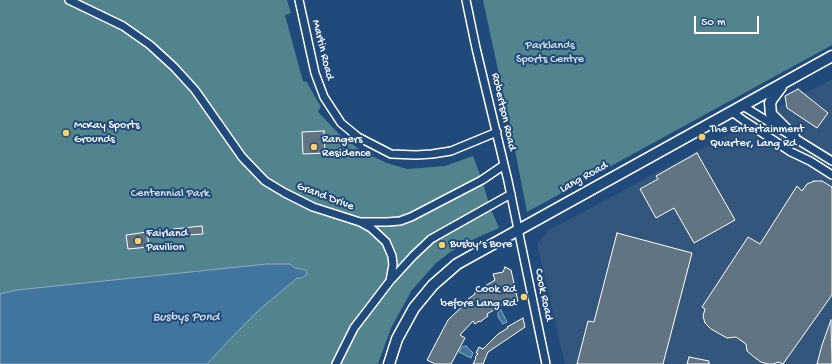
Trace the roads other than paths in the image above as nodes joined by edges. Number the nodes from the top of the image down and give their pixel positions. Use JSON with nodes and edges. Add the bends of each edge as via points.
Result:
{"nodes":[{"id":1,"x":69,"y":0,"type":"edge"},
{"id":2,"x":299,"y":0,"type":"edge"},
{"id":3,"x":466,"y":0,"type":"edge"},
{"id":4,"x":832,"y":56,"type":"edge"},
{"id":5,"x":785,"y":82,"type":"junction"},
{"id":6,"x":743,"y":106,"type":"junction"},
{"id":7,"x":732,"y":112,"type":"junction"},
{"id":8,"x":497,"y":132,"type":"junction"},
{"id":9,"x":794,"y":137,"type":"junction"},
{"id":10,"x":832,"y":161,"type":"edge"},
{"id":11,"x":504,"y":165,"type":"junction"},
{"id":12,"x":832,"y":175,"type":"edge"},
{"id":13,"x":511,"y":194,"type":"junction"},
{"id":14,"x":360,"y":222,"type":"junction"},
{"id":15,"x":518,"y":230,"type":"junction"},
{"id":16,"x":390,"y":281,"type":"junction"},
{"id":17,"x":336,"y":364,"type":"edge"},
{"id":18,"x":389,"y":364,"type":"edge"},
{"id":19,"x":546,"y":364,"type":"edge"}],
"edges":[{"from":1,"to":14,"type":"street","name":"Grand Drive","via":[[124,26],[174,67],[195,90],[242,157],[265,181],[313,207]]},
{"from":2,"to":8,"type":"street","name":"Martin Road","via":[[315,73],[324,97],[341,124],[358,137],[392,154],[416,155],[451,150]]},
{"from":3,"to":8,"type":"street","name":"Robertson Road"},
{"from":4,"to":5,"type":"street","name":"Lang Road"},
{"from":5,"to":6,"type":"street","name":"Lang Road"},
{"from":5,"to":9,"type":"street","via":[[772,99],[770,108],[772,116]]},
{"from":6,"to":7,"type":"street","name":"Lang Road"},
{"from":6,"to":9,"type":"street"},
{"from":7,"to":12,"type":"street","via":[[791,152]]},
{"from":7,"to":15,"type":"street","name":"Lang Road"},
{"from":8,"to":11,"type":"street","name":"Robertson Road"},
{"from":9,"to":10,"type":"street"},
{"from":11,"to":13,"type":"street","name":"Robertson Road"},
{"from":11,"to":14,"type":"street","via":[[482,180],[411,217],[400,221]]},
{"from":13,"to":15,"type":"street","name":"Robertson Road"},
{"from":13,"to":16,"type":"street","via":[[431,239]]},
{"from":14,"to":16,"type":"street","name":"Grand Drive","via":[[379,235],[388,247],[393,265]]},
{"from":15,"to":18,"type":"street","name":"Lang Road","via":[[457,264],[433,285],[405,322]]},
{"from":15,"to":19,"type":"street","name":"Cook Road"},
{"from":16,"to":17,"type":"street","name":"Grand Drive","via":[[354,328]]}]}
